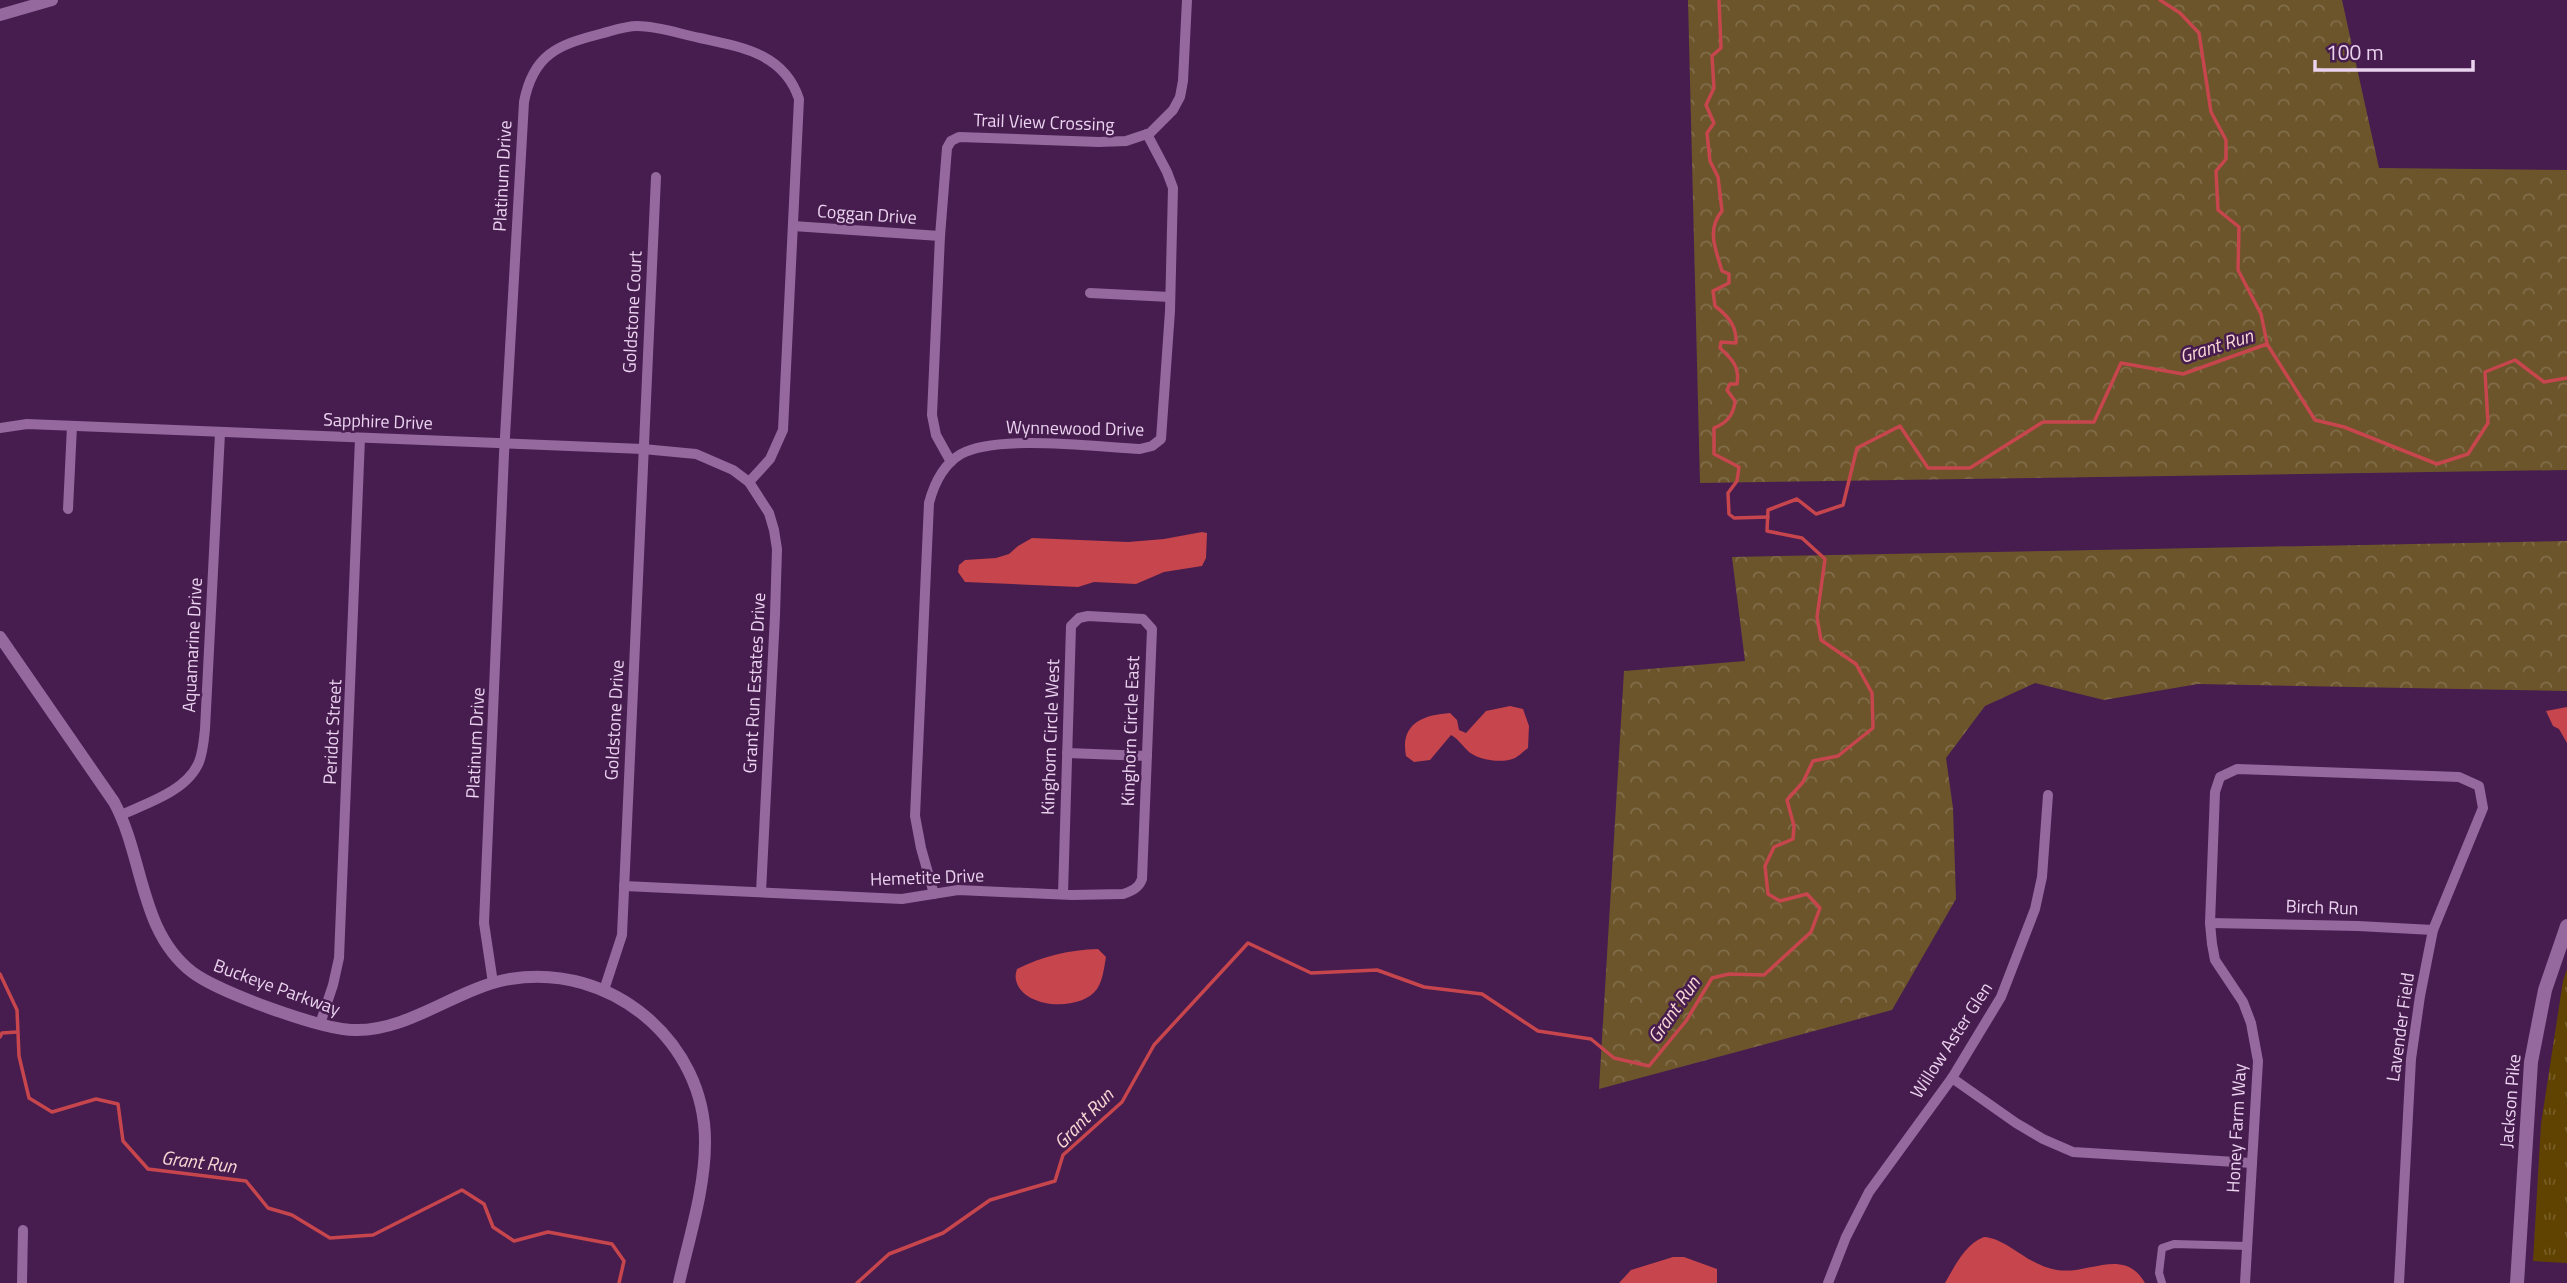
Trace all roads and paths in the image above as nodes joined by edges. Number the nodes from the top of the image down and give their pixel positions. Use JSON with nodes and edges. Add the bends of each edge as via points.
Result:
{"nodes":[{"id":1,"x":52,"y":0,"type":"edge"},
{"id":2,"x":1187,"y":0,"type":"edge"},
{"id":3,"x":0,"y":15,"type":"edge"},
{"id":4,"x":1147,"y":135,"type":"junction"},
{"id":5,"x":656,"y":177,"type":"dead end"},
{"id":6,"x":793,"y":226,"type":"junction"},
{"id":7,"x":940,"y":236,"type":"junction"},
{"id":8,"x":1090,"y":293,"type":"dead end"},
{"id":9,"x":1170,"y":297,"type":"junction"},
{"id":10,"x":72,"y":426,"type":"junction"},
{"id":11,"x":0,"y":428,"type":"edge"},
{"id":12,"x":220,"y":433,"type":"junction"},
{"id":13,"x":360,"y":439,"type":"junction"},
{"id":14,"x":504,"y":443,"type":"junction"},
{"id":15,"x":643,"y":449,"type":"junction"},
{"id":16,"x":951,"y":462,"type":"junction"},
{"id":17,"x":749,"y":482,"type":"junction"},
{"id":18,"x":68,"y":509,"type":"dead end"},
{"id":19,"x":1114,"y":616,"type":"joint"},
{"id":20,"x":0,"y":637,"type":"edge"},
{"id":21,"x":1067,"y":753,"type":"junction"},
{"id":22,"x":1147,"y":756,"type":"junction"},
{"id":23,"x":2479,"y":786,"type":"joint"},
{"id":24,"x":2048,"y":795,"type":"dead end"},
{"id":25,"x":121,"y":815,"type":"junction"},
{"id":26,"x":1142,"y":879,"type":"joint"},
{"id":27,"x":624,"y":886,"type":"junction"},
{"id":28,"x":761,"y":892,"type":"junction"},
{"id":29,"x":934,"y":894,"type":"junction"},
{"id":30,"x":1063,"y":894,"type":"junction"},
{"id":31,"x":2210,"y":923,"type":"junction"},
{"id":32,"x":2567,"y":926,"type":"edge"},
{"id":33,"x":2433,"y":930,"type":"junction"},
{"id":34,"x":493,"y":983,"type":"junction"},
{"id":35,"x":604,"y":990,"type":"junction"},
{"id":36,"x":320,"y":1024,"type":"junction"},
{"id":37,"x":1951,"y":1078,"type":"junction"},
{"id":38,"x":2252,"y":1163,"type":"junction"},
{"id":39,"x":23,"y":1230,"type":"dead end"},
{"id":40,"x":2248,"y":1246,"type":"junction"},
{"id":41,"x":23,"y":1283,"type":"edge"},
{"id":42,"x":679,"y":1283,"type":"edge"},
{"id":43,"x":1828,"y":1283,"type":"edge"},
{"id":44,"x":2162,"y":1283,"type":"edge"},
{"id":45,"x":2245,"y":1283,"type":"edge"},
{"id":46,"x":2399,"y":1283,"type":"edge"},
{"id":47,"x":2517,"y":1283,"type":"edge"}],
"edges":[{"from":1,"to":3,"type":"street"},
{"from":2,"to":4,"type":"street","via":[[1180,97]]},
{"from":4,"to":7,"type":"street","name":"Trail View Crossing","via":[[1099,142],[970,136],[951,141],[945,159]]},
{"from":4,"to":9,"type":"street","name":"Wynnewood Drive","via":[[1173,188]]},
{"from":5,"to":15,"type":"street","name":"Goldstone Court"},
{"from":6,"to":7,"type":"street","name":"Coggan Drive"},
{"from":6,"to":14,"type":"street","name":"Platinum Drive","via":[[799,99],[776,63],[738,47],[638,26],[567,43],[550,52],[534,70],[524,103]]},
{"from":6,"to":17,"type":"street","name":"Platinum Drive","via":[[783,430],[770,459]]},
{"from":7,"to":16,"type":"street","name":"Trail View Crossing","via":[[932,415],[936,435]]},
{"from":8,"to":9,"type":"street"},
{"from":9,"to":16,"type":"street","name":"Wynnewood Drive","via":[[1163,433],[1158,443],[1140,449],[1004,443],[981,446]]},
{"from":10,"to":11,"type":"street","name":"Sapphire Drive"},
{"from":10,"to":12,"type":"street","name":"Sapphire Drive"},
{"from":10,"to":18,"type":"street"},
{"from":12,"to":13,"type":"street","name":"Sapphire Drive"},
{"from":12,"to":25,"type":"street","name":"Aquamarine Drive","via":[[205,729],[199,762],[175,788]]},
{"from":13,"to":14,"type":"street","name":"Sapphire Drive"},
{"from":13,"to":36,"type":"street","name":"Peridot Street","via":[[339,958]]},
{"from":14,"to":15,"type":"street","name":"Sapphire Drive"},
{"from":14,"to":34,"type":"street","name":"Platinum Drive","via":[[484,923]]},
{"from":15,"to":17,"type":"street","name":"Sapphire Drive","via":[[696,454]]},
{"from":15,"to":27,"type":"street","name":"Goldstone Drive"},
{"from":16,"to":29,"type":"street","via":[[929,503],[916,786],[915,816]]},
{"from":17,"to":28,"type":"street","name":"Grant Run Estates Drive","via":[[769,513],[776,549]]},
{"from":19,"to":21,"type":"street","name":"Kinghorn Circle West","via":[[1079,618],[1072,626]]},
{"from":19,"to":22,"type":"street","name":"Kinghorn Circle East","via":[[1143,619],[1152,629]]},
{"from":20,"to":25,"type":"street","name":"Buckeye Parkway"},
{"from":21,"to":22,"type":"street"},
{"from":21,"to":30,"type":"street","name":"Kinghorn Circle West"},
{"from":22,"to":26,"type":"street","name":"Kinghorn Circle East"},
{"from":23,"to":31,"type":"street","name":"Honey Farm Way","via":[[2445,776],[2237,769],[2220,777],[2215,792]]},
{"from":23,"to":33,"type":"street","name":"Lavender Field","via":[[2483,808]]},
{"from":24,"to":37,"type":"street","name":"Willow Aster Glen","via":[[2042,877],[2031,920],[2001,997]]},
{"from":25,"to":36,"type":"street","name":"Buckeye Parkway","via":[[154,922],[177,958],[216,986]]},
{"from":26,"to":30,"type":"street","name":"Hemetite Drive","via":[[1123,894]]},
{"from":27,"to":28,"type":"street","name":"Hemetite Drive"},
{"from":27,"to":35,"type":"street","name":"Goldstone Drive","via":[[622,935]]},
{"from":28,"to":29,"type":"street","name":"Hemetite Drive","via":[[902,899]]},
{"from":29,"to":30,"type":"street","name":"Hemetite Drive"},
{"from":31,"to":33,"type":"street","name":"Birch Run"},
{"from":31,"to":38,"type":"street","name":"Honey Farm Way","via":[[2215,960],[2243,1002],[2256,1042]]},
{"from":32,"to":47,"type":"main road","name":"Jackson Pike","via":[[2545,990],[2531,1062]]},
{"from":33,"to":46,"type":"street","name":"Lavender Field","via":[[2411,1059]]},
{"from":34,"to":35,"type":"street","name":"Buckeye Parkway","via":[[552,977]]},
{"from":34,"to":36,"type":"street","name":"Buckeye Parkway","via":[[393,1024],[356,1030]]},
{"from":35,"to":42,"type":"street","name":"Buckeye Parkway","via":[[642,1013],[674,1045],[701,1106],[705,1161]]},
{"from":37,"to":38,"type":"street","via":[[2016,1123],[2073,1152]]},
{"from":37,"to":43,"type":"street","name":"Willow Aster Glen","via":[[1870,1192]]},
{"from":38,"to":40,"type":"street","name":"Honey Farm Way"},
{"from":39,"to":41,"type":"street"},
{"from":40,"to":44,"type":"street","via":[[2174,1244],[2162,1248]]},
{"from":40,"to":45,"type":"street","name":"Honey Farm Way"}]}
